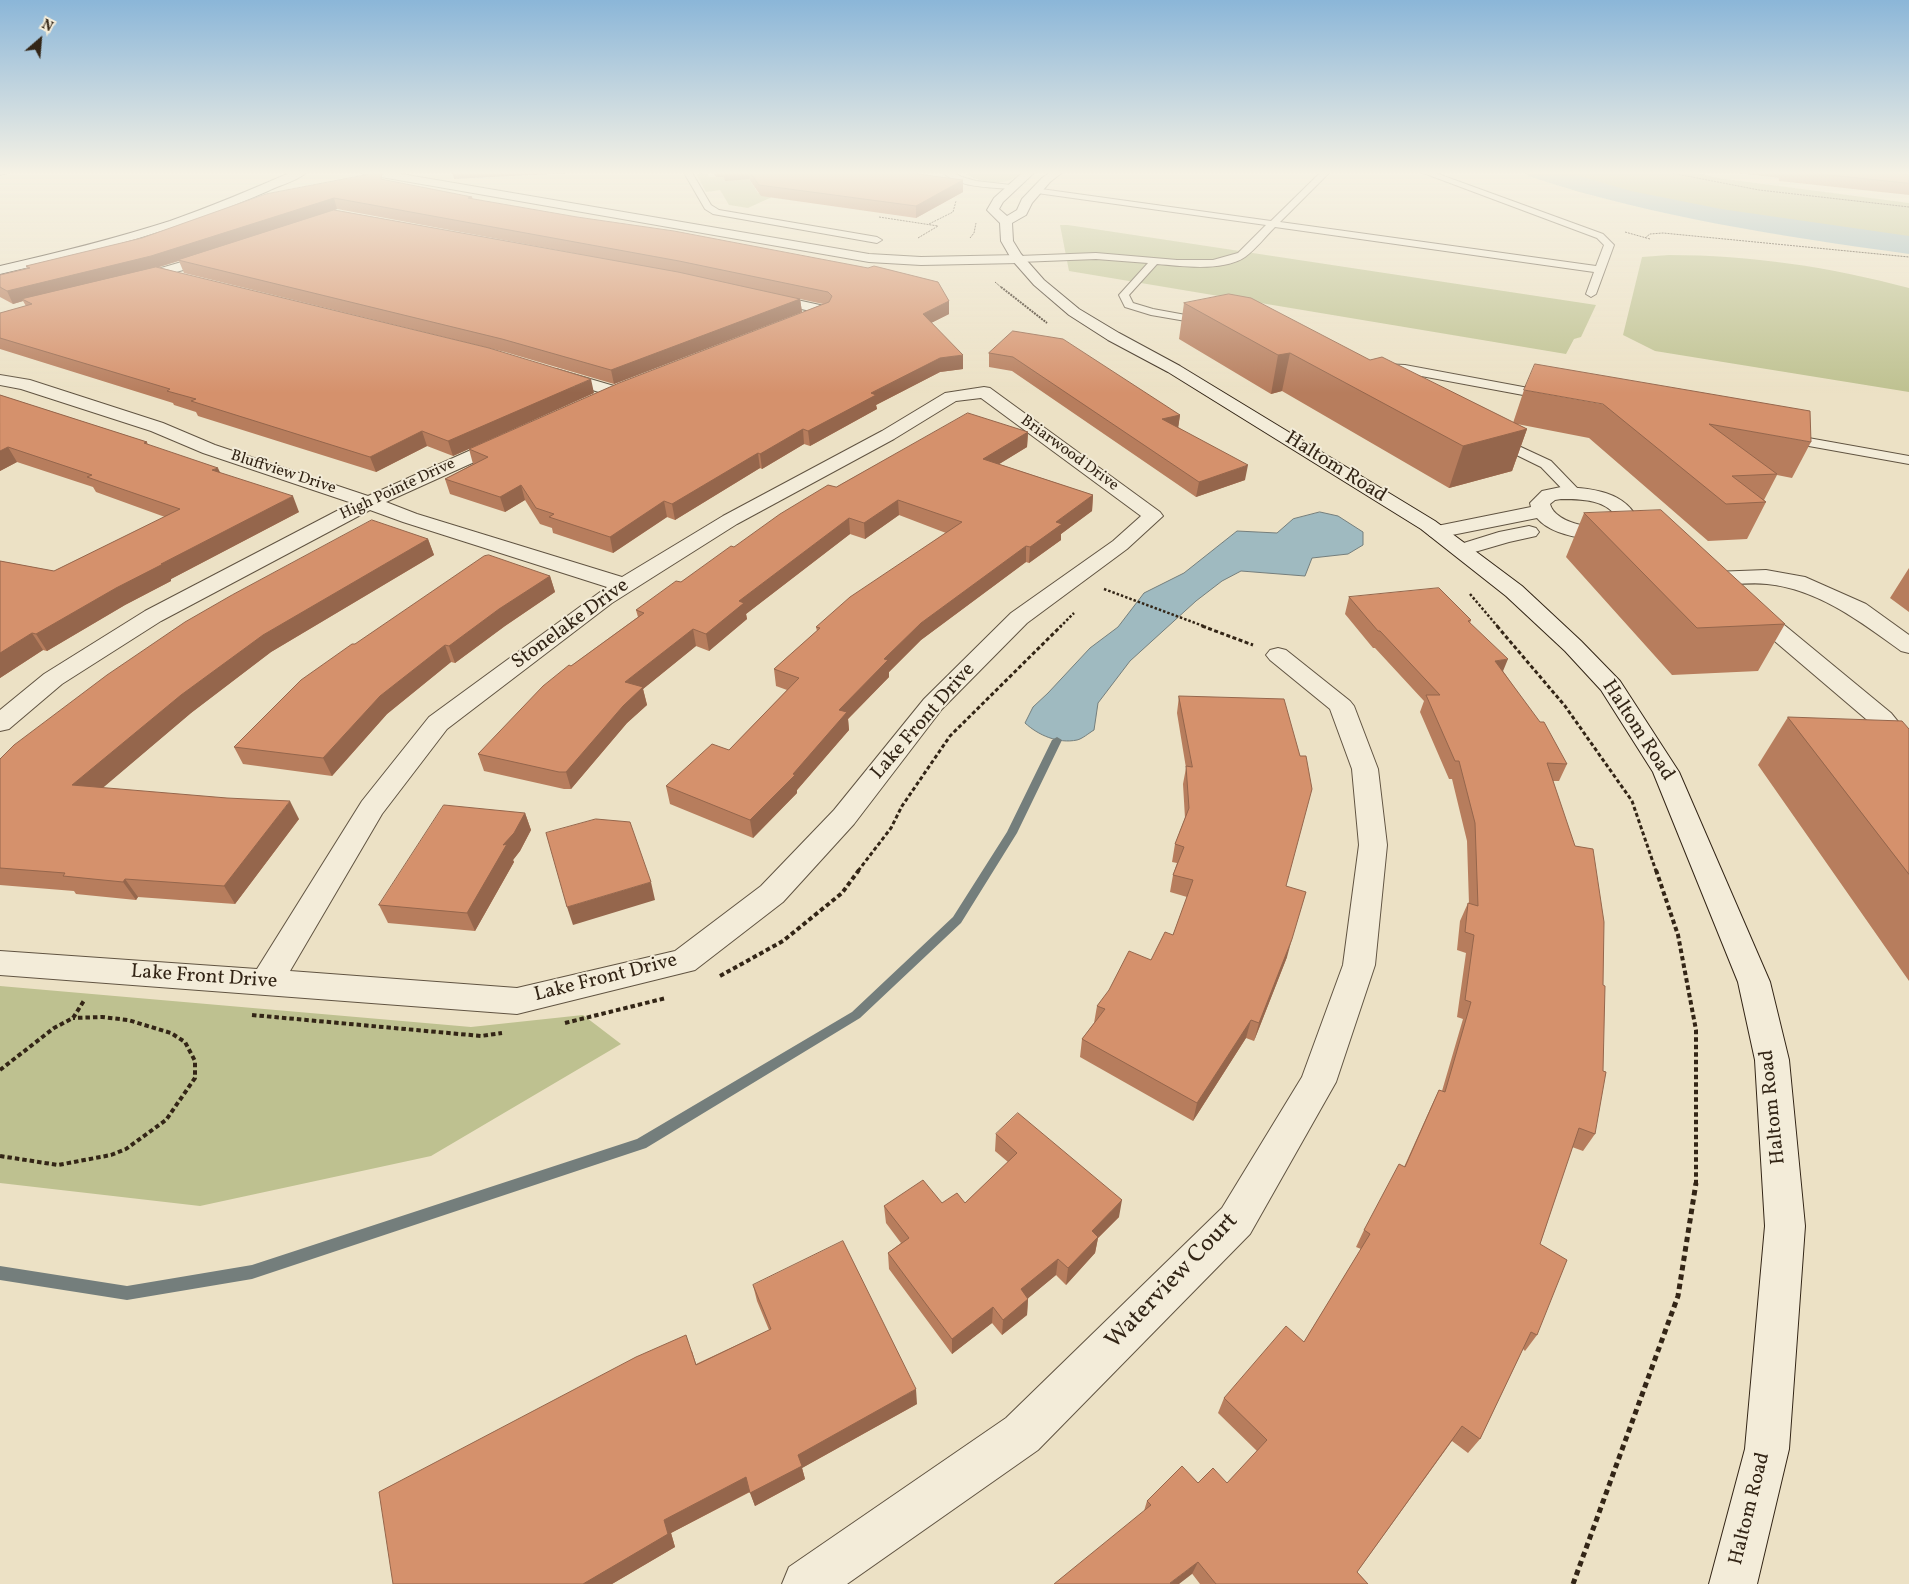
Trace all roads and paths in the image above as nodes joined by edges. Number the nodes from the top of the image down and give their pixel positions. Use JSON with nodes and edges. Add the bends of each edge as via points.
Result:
{"nodes":[{"id":1,"x":99,"y":245,"type":"edge"},
{"id":2,"x":793,"y":245,"type":"edge"},
{"id":3,"x":868,"y":245,"type":"edge"},
{"id":4,"x":1009,"y":245,"type":"edge"},
{"id":5,"x":1250,"y":245,"type":"edge"},
{"id":6,"x":1423,"y":245,"type":"edge"},
{"id":7,"x":1609,"y":245,"type":"edge"},
{"id":8,"x":1785,"y":245,"type":"edge"},
{"id":9,"x":225,"y":253,"type":"edge"},
{"id":10,"x":851,"y":255,"type":"junction"},
{"id":11,"x":1909,"y":257,"type":"edge"},
{"id":12,"x":1019,"y":259,"type":"junction"},
{"id":13,"x":1154,"y":261,"type":"junction"},
{"id":14,"x":0,"y":270,"type":"edge"},
{"id":15,"x":1601,"y":270,"type":"junction"},
{"id":16,"x":162,"y":273,"type":"junction"},
{"id":17,"x":994,"y":280,"type":"dead end"},
{"id":18,"x":191,"y":281,"type":"edge"},
{"id":19,"x":126,"y":282,"type":"edge"},
{"id":20,"x":748,"y":293,"type":"edge"},
{"id":21,"x":1591,"y":294,"type":"dead end"},
{"id":22,"x":797,"y":321,"type":"edge"},
{"id":23,"x":1219,"y":323,"type":"edge"},
{"id":24,"x":1049,"y":324,"type":"dead end"},
{"id":25,"x":1369,"y":369,"type":"edge"},
{"id":26,"x":544,"y":371,"type":"edge"},
{"id":27,"x":0,"y":380,"type":"edge"},
{"id":28,"x":984,"y":392,"type":"joint"},
{"id":29,"x":1566,"y":399,"type":"edge"},
{"id":30,"x":589,"y":404,"type":"edge"},
{"id":31,"x":527,"y":431,"type":"edge"},
{"id":32,"x":1482,"y":433,"type":"edge"},
{"id":33,"x":1772,"y":436,"type":"edge"},
{"id":34,"x":1909,"y":460,"type":"edge"},
{"id":35,"x":1574,"y":493,"type":"junction"},
{"id":36,"x":368,"y":503,"type":"junction"},
{"id":37,"x":1542,"y":511,"type":"junction"},
{"id":38,"x":1153,"y":516,"type":"joint"},
{"id":39,"x":1562,"y":525,"type":"junction"},
{"id":40,"x":1437,"y":532,"type":"junction"},
{"id":41,"x":1460,"y":550,"type":"junction"},
{"id":42,"x":1692,"y":566,"type":"edge"},
{"id":43,"x":1713,"y":579,"type":"junction"},
{"id":44,"x":624,"y":585,"type":"junction"},
{"id":45,"x":1106,"y":589,"type":"dead end"},
{"id":46,"x":1466,"y":589,"type":"dead end"},
{"id":47,"x":1111,"y":592,"type":"dead end"},
{"id":48,"x":1098,"y":595,"type":"dead end"},
{"id":49,"x":1082,"y":607,"type":"dead end"},
{"id":50,"x":1229,"y":636,"type":"dead end"},
{"id":51,"x":1909,"y":646,"type":"edge"},
{"id":52,"x":1278,"y":655,"type":"dead end"},
{"id":53,"x":0,"y":723,"type":"edge"},
{"id":54,"x":1909,"y":752,"type":"edge"},
{"id":55,"x":0,"y":963,"type":"edge"},
{"id":56,"x":719,"y":976,"type":"dead end"},
{"id":57,"x":266,"y":983,"type":"junction"},
{"id":58,"x":76,"y":997,"type":"dead end"},
{"id":59,"x":668,"y":997,"type":"dead end"},
{"id":60,"x":86,"y":998,"type":"junction"},
{"id":61,"x":92,"y":998,"type":"dead end"},
{"id":62,"x":246,"y":1014,"type":"dead end"},
{"id":63,"x":72,"y":1018,"type":"junction"},
{"id":64,"x":557,"y":1024,"type":"dead end"},
{"id":65,"x":510,"y":1032,"type":"dead end"},
{"id":66,"x":0,"y":1070,"type":"edge"},
{"id":67,"x":0,"y":1156,"type":"edge"},
{"id":68,"x":806,"y":1584,"type":"edge"},
{"id":69,"x":1573,"y":1584,"type":"edge"},
{"id":70,"x":1733,"y":1584,"type":"edge"}],
"edges":[{"from":1,"to":14,"type":"street"},
{"from":2,"to":10,"type":"street"},
{"from":3,"to":10,"type":"lane"},
{"from":4,"to":12,"type":"street","name":"Haltom Road"},
{"from":5,"to":13,"type":"lane","via":[[1226,262]]},
{"from":6,"to":15,"type":"lane"},
{"from":7,"to":15,"type":"lane"},
{"from":8,"to":11,"type":"path"},
{"from":9,"to":16,"type":"street"},
{"from":10,"to":12,"type":"street","via":[[921,261]]},
{"from":12,"to":13,"type":"lane","via":[[1106,256]]},
{"from":12,"to":40,"type":"street","name":"Haltom Road","via":[[1058,300],[1130,347],[1174,368]]},
{"from":13,"to":23,"type":"lane","via":[[1124,295],[1129,305],[1151,312]]},
{"from":15,"to":21,"type":"lane"},
{"from":16,"to":18,"type":"street"},
{"from":16,"to":19,"type":"street"},
{"from":17,"to":24,"type":"path"},
{"from":20,"to":22,"type":"street","via":[[824,310]]},
{"from":25,"to":29,"type":"lane","via":[[1405,369]]},
{"from":26,"to":30,"type":"street","via":[[625,388]]},
{"from":27,"to":36,"type":"street","name":"Bluffview Drive","via":[[24,384],[157,427],[209,449]]},
{"from":28,"to":38,"type":"street","name":"Briarwood Drive"},
{"from":28,"to":44,"type":"street","name":"Stonelake Drive","via":[[951,397],[888,435],[730,520]]},
{"from":31,"to":36,"type":"street","name":"High Pointe Drive"},
{"from":32,"to":35,"type":"lane","via":[[1546,464]]},
{"from":33,"to":34,"type":"lane"},
{"from":35,"to":37,"type":"street","via":[[1549,496],[1540,503]]},
{"from":35,"to":39,"type":"street","via":[[1596,497],[1620,508],[1628,515],[1630,533],[1586,532]]},
{"from":36,"to":44,"type":"street","name":"Bluffview Drive"},
{"from":36,"to":53,"type":"street","name":"High Pointe Drive","via":[[153,616],[53,679]]},
{"from":37,"to":39,"type":"street"},
{"from":37,"to":40,"type":"street"},
{"from":38,"to":57,"type":"street","name":"Lake Front Drive","via":[[1120,545],[1019,618],[933,704],[844,816],[772,894],[684,961],[517,1001]]},
{"from":39,"to":41,"type":"street","via":[[1506,536]]},
{"from":40,"to":41,"type":"street","name":"Haltom Road"},
{"from":41,"to":70,"type":"street","name":"Haltom Road","via":[[1514,590],[1611,686],[1666,772],[1754,982],[1772,1060],[1785,1226],[1767,1449]]},
{"from":42,"to":43,"type":"street"},
{"from":43,"to":51,"type":"street","via":[[1766,577],[1797,582],[1858,608]]},
{"from":43,"to":54,"type":"street","via":[[1882,719]]},
{"from":44,"to":57,"type":"street","name":"Stonelake Drive","via":[[438,723],[372,808]]},
{"from":45,"to":48,"type":"path"},
{"from":46,"to":69,"type":"path","via":[[1565,706],[1632,801],[1678,935],[1696,1030],[1696,1181],[1678,1296]]},
{"from":47,"to":50,"type":"path"},
{"from":49,"to":56,"type":"path","via":[[950,736],[902,806],[891,828],[842,893],[783,941]]},
{"from":52,"to":68,"type":"street","name":"Waterview Court","via":[[1341,706],[1365,769],[1373,845],[1359,965],[1318,1082],[1236,1221],[1022,1434]]},
{"from":55,"to":57,"type":"street","name":"Lake Front Drive"},
{"from":58,"to":60,"type":"path"},
{"from":59,"to":64,"type":"path"},
{"from":60,"to":61,"type":"path"},
{"from":60,"to":63,"type":"path"},
{"from":62,"to":65,"type":"path","via":[[481,1036]]},
{"from":63,"to":66,"type":"path"},
{"from":63,"to":67,"type":"path","via":[[128,1020],[171,1033],[185,1042],[195,1061],[195,1078],[166,1120],[126,1148],[110,1155],[58,1165]]}]}
